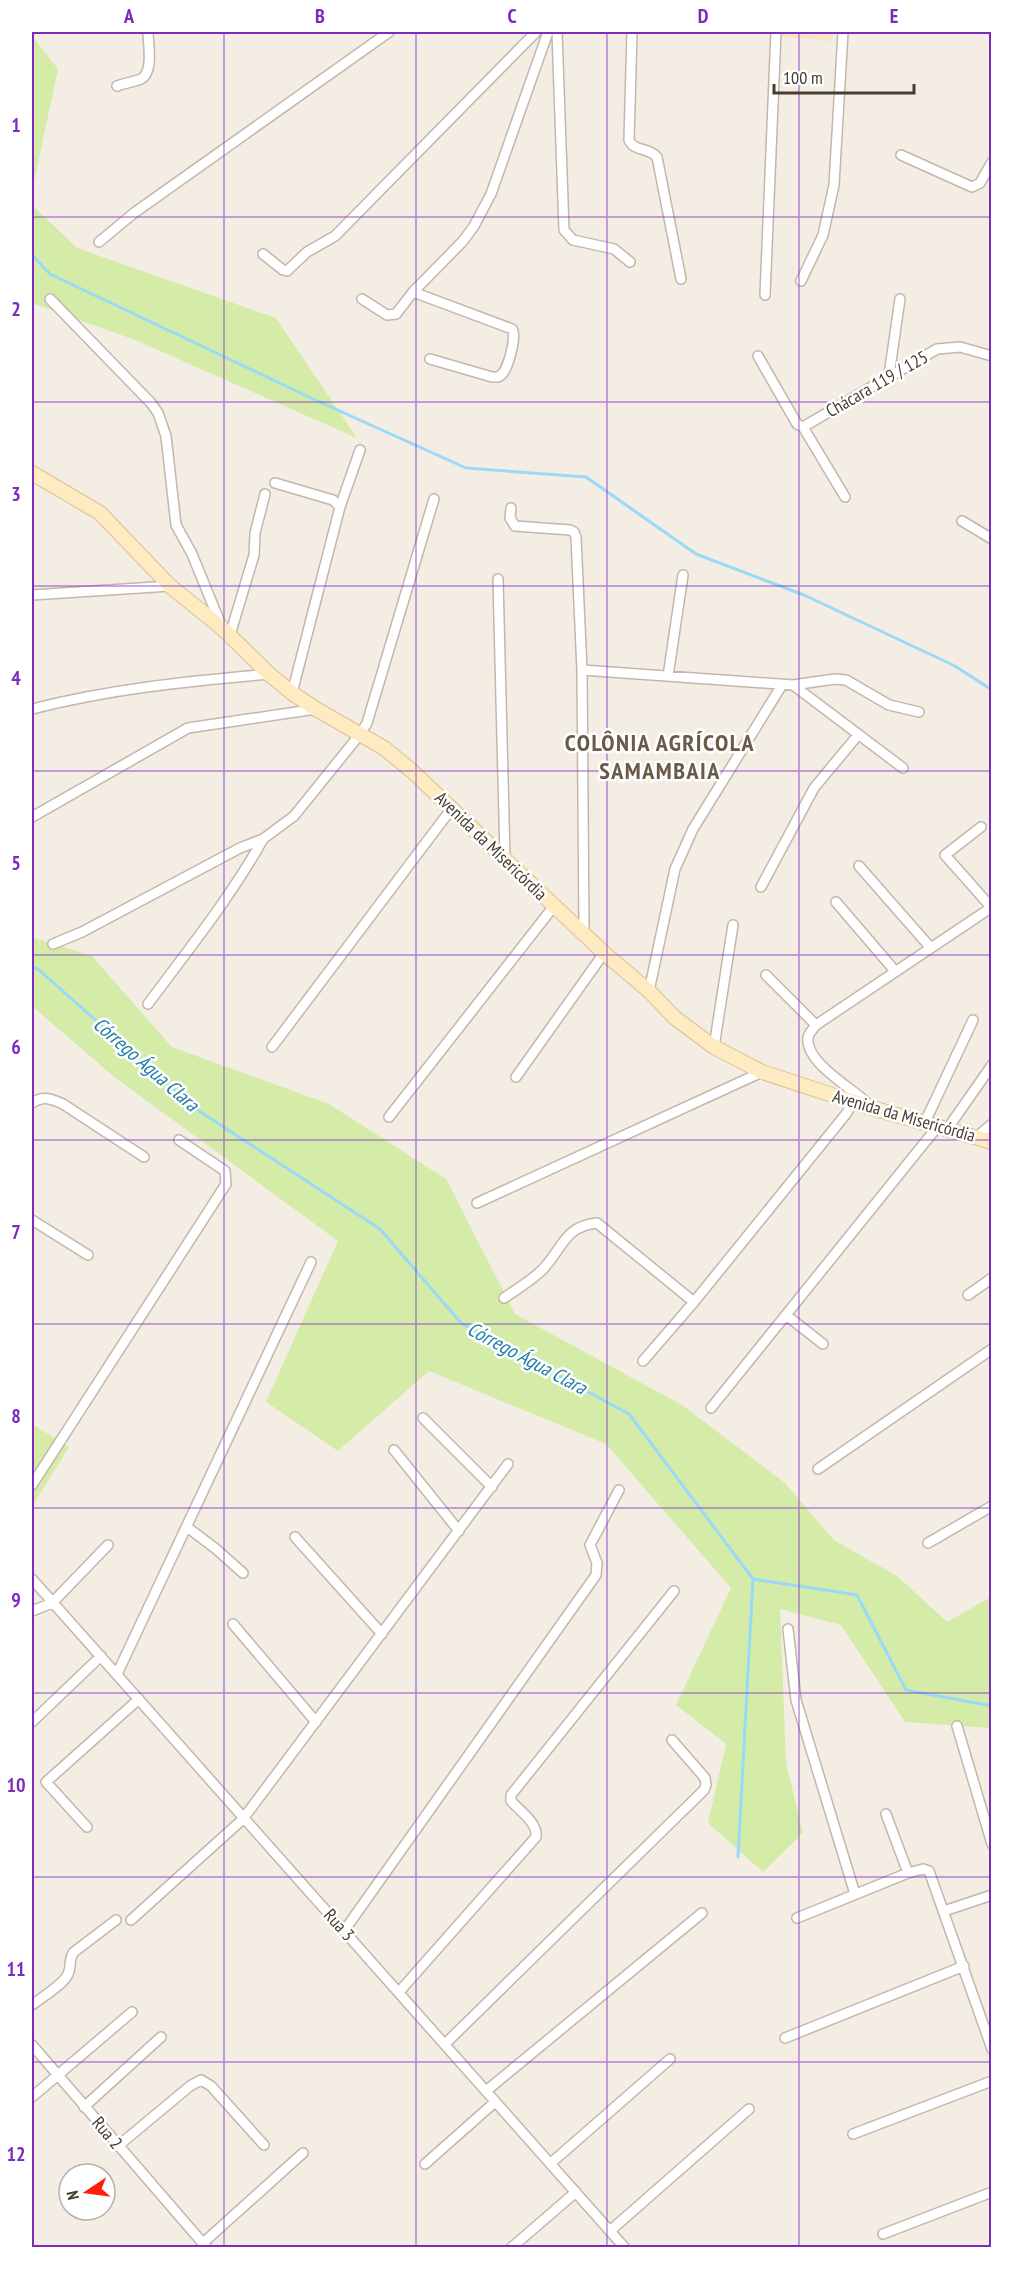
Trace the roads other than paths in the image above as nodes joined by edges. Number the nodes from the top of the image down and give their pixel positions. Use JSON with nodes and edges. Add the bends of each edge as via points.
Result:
{"nodes":[{"id":1,"x":148,"y":32,"type":"edge"},
{"id":2,"x":389,"y":32,"type":"edge"},
{"id":3,"x":536,"y":32,"type":"edge"},
{"id":4,"x":548,"y":32,"type":"edge"},
{"id":5,"x":557,"y":32,"type":"edge"},
{"id":6,"x":632,"y":32,"type":"edge"},
{"id":7,"x":776,"y":32,"type":"edge"},
{"id":8,"x":843,"y":32,"type":"edge"},
{"id":9,"x":117,"y":86,"type":"dead end"},
{"id":10,"x":901,"y":155,"type":"dead end"},
{"id":11,"x":992,"y":162,"type":"edge"},
{"id":12,"x":99,"y":242,"type":"dead end"},
{"id":13,"x":263,"y":254,"type":"dead end"},
{"id":14,"x":630,"y":262,"type":"dead end"},
{"id":15,"x":681,"y":279,"type":"dead end"},
{"id":16,"x":801,"y":281,"type":"dead end"},
{"id":17,"x":413,"y":292,"type":"junction"},
{"id":18,"x":765,"y":294,"type":"dead end"},
{"id":19,"x":50,"y":299,"type":"dead end"},
{"id":20,"x":362,"y":299,"type":"dead end"},
{"id":21,"x":900,"y":299,"type":"dead end"},
{"id":22,"x":758,"y":356,"type":"dead end"},
{"id":23,"x":992,"y":356,"type":"edge"},
{"id":24,"x":430,"y":359,"type":"dead end"},
{"id":25,"x":889,"y":375,"type":"junction"},
{"id":26,"x":801,"y":426,"type":"junction"},
{"id":27,"x":360,"y":450,"type":"dead end"},
{"id":28,"x":32,"y":473,"type":"edge"},
{"id":29,"x":275,"y":483,"type":"dead end"},
{"id":30,"x":265,"y":494,"type":"dead end"},
{"id":31,"x":845,"y":496,"type":"dead end"},
{"id":32,"x":434,"y":499,"type":"dead end"},
{"id":33,"x":340,"y":507,"type":"junction"},
{"id":34,"x":511,"y":508,"type":"dead end"},
{"id":35,"x":962,"y":521,"type":"dead end"},
{"id":36,"x":992,"y":539,"type":"edge"},
{"id":37,"x":682,"y":575,"type":"dead end"},
{"id":38,"x":498,"y":579,"type":"dead end"},
{"id":39,"x":170,"y":586,"type":"junction"},
{"id":40,"x":32,"y":595,"type":"edge"},
{"id":41,"x":226,"y":631,"type":"junction"},
{"id":42,"x":582,"y":670,"type":"junction"},
{"id":43,"x":269,"y":674,"type":"junction"},
{"id":44,"x":668,"y":676,"type":"junction"},
{"id":45,"x":782,"y":685,"type":"junction"},
{"id":46,"x":793,"y":685,"type":"junction"},
{"id":47,"x":292,"y":693,"type":"junction"},
{"id":48,"x":32,"y":709,"type":"edge"},
{"id":49,"x":316,"y":709,"type":"junction"},
{"id":50,"x":919,"y":712,"type":"dead end"},
{"id":51,"x":361,"y":733,"type":"junction"},
{"id":52,"x":858,"y":735,"type":"junction"},
{"id":53,"x":903,"y":768,"type":"dead end"},
{"id":54,"x":452,"y":808,"type":"junction"},
{"id":55,"x":32,"y":817,"type":"edge"},
{"id":56,"x":981,"y":827,"type":"dead end"},
{"id":57,"x":263,"y":839,"type":"junction"},
{"id":58,"x":505,"y":858,"type":"junction"},
{"id":59,"x":859,"y":866,"type":"dead end"},
{"id":60,"x":761,"y":886,"type":"dead end"},
{"id":61,"x":836,"y":902,"type":"dead end"},
{"id":62,"x":554,"y":906,"type":"junction"},
{"id":63,"x":991,"y":907,"type":"edge"},
{"id":64,"x":733,"y":925,"type":"dead end"},
{"id":65,"x":584,"y":933,"type":"junction"},
{"id":66,"x":53,"y":944,"type":"dead end"},
{"id":67,"x":930,"y":947,"type":"junction"},
{"id":68,"x":604,"y":953,"type":"junction"},
{"id":69,"x":895,"y":970,"type":"junction"},
{"id":70,"x":766,"y":975,"type":"dead end"},
{"id":71,"x":649,"y":991,"type":"junction"},
{"id":72,"x":148,"y":1004,"type":"dead end"},
{"id":73,"x":973,"y":1020,"type":"dead end"},
{"id":74,"x":816,"y":1025,"type":"junction"},
{"id":75,"x":273,"y":1047,"type":"dead end"},
{"id":76,"x":714,"y":1047,"type":"junction"},
{"id":77,"x":992,"y":1065,"type":"edge"},
{"id":78,"x":762,"y":1072,"type":"junction"},
{"id":79,"x":516,"y":1077,"type":"dead end"},
{"id":80,"x":853,"y":1102,"type":"junction"},
{"id":81,"x":32,"y":1103,"type":"edge"},
{"id":82,"x":872,"y":1108,"type":"junction"},
{"id":83,"x":389,"y":1117,"type":"dead end"},
{"id":84,"x":992,"y":1124,"type":"edge"},
{"id":85,"x":937,"y":1125,"type":"junction"},
{"id":86,"x":978,"y":1136,"type":"junction"},
{"id":87,"x":179,"y":1140,"type":"dead end"},
{"id":88,"x":992,"y":1142,"type":"edge"},
{"id":89,"x":144,"y":1157,"type":"dead end"},
{"id":90,"x":477,"y":1203,"type":"dead end"},
{"id":91,"x":32,"y":1221,"type":"edge"},
{"id":92,"x":88,"y":1255,"type":"dead end"},
{"id":93,"x":311,"y":1262,"type":"dead end"},
{"id":94,"x":992,"y":1278,"type":"edge"},
{"id":95,"x":968,"y":1295,"type":"dead end"},
{"id":96,"x":504,"y":1298,"type":"dead end"},
{"id":97,"x":694,"y":1302,"type":"junction"},
{"id":98,"x":786,"y":1315,"type":"junction"},
{"id":99,"x":823,"y":1344,"type":"dead end"},
{"id":100,"x":992,"y":1349,"type":"edge"},
{"id":101,"x":643,"y":1361,"type":"dead end"},
{"id":102,"x":711,"y":1408,"type":"dead end"},
{"id":103,"x":423,"y":1418,"type":"dead end"},
{"id":104,"x":394,"y":1450,"type":"dead end"},
{"id":105,"x":508,"y":1464,"type":"dead end"},
{"id":106,"x":818,"y":1469,"type":"dead end"},
{"id":107,"x":32,"y":1485,"type":"edge"},
{"id":108,"x":492,"y":1487,"type":"junction"},
{"id":109,"x":619,"y":1490,"type":"dead end"},
{"id":110,"x":992,"y":1506,"type":"edge"},
{"id":111,"x":187,"y":1527,"type":"junction"},
{"id":112,"x":459,"y":1531,"type":"junction"},
{"id":113,"x":295,"y":1537,"type":"dead end"},
{"id":114,"x":928,"y":1543,"type":"dead end"},
{"id":115,"x":108,"y":1545,"type":"dead end"},
{"id":116,"x":243,"y":1573,"type":"dead end"},
{"id":117,"x":32,"y":1579,"type":"edge"},
{"id":118,"x":674,"y":1591,"type":"dead end"},
{"id":119,"x":52,"y":1603,"type":"junction"},
{"id":120,"x":32,"y":1611,"type":"edge"},
{"id":121,"x":233,"y":1624,"type":"dead end"},
{"id":122,"x":788,"y":1629,"type":"dead end"},
{"id":123,"x":382,"y":1634,"type":"junction"},
{"id":124,"x":101,"y":1656,"type":"junction"},
{"id":125,"x":117,"y":1674,"type":"junction"},
{"id":126,"x":139,"y":1699,"type":"junction"},
{"id":127,"x":32,"y":1722,"type":"edge"},
{"id":128,"x":316,"y":1722,"type":"junction"},
{"id":129,"x":957,"y":1726,"type":"dead end"},
{"id":130,"x":672,"y":1740,"type":"dead end"},
{"id":131,"x":886,"y":1814,"type":"dead end"},
{"id":132,"x":243,"y":1819,"type":"junction"},
{"id":133,"x":87,"y":1827,"type":"dead end"},
{"id":134,"x":992,"y":1844,"type":"edge"},
{"id":135,"x":908,"y":1873,"type":"junction"},
{"id":136,"x":855,"y":1894,"type":"junction"},
{"id":137,"x":992,"y":1895,"type":"edge"},
{"id":138,"x":944,"y":1911,"type":"junction"},
{"id":139,"x":702,"y":1913,"type":"dead end"},
{"id":140,"x":797,"y":1918,"type":"dead end"},
{"id":141,"x":116,"y":1920,"type":"dead end"},
{"id":142,"x":130,"y":1920,"type":"dead end"},
{"id":143,"x":344,"y":1931,"type":"junction"},
{"id":144,"x":964,"y":1966,"type":"junction"},
{"id":145,"x":399,"y":1992,"type":"junction"},
{"id":146,"x":32,"y":2005,"type":"edge"},
{"id":147,"x":132,"y":2012,"type":"dead end"},
{"id":148,"x":161,"y":2037,"type":"dead end"},
{"id":149,"x":785,"y":2038,"type":"dead end"},
{"id":150,"x":445,"y":2044,"type":"junction"},
{"id":151,"x":32,"y":2045,"type":"edge"},
{"id":152,"x":992,"y":2049,"type":"edge"},
{"id":153,"x":670,"y":2059,"type":"dead end"},
{"id":154,"x":57,"y":2075,"type":"junction"},
{"id":155,"x":992,"y":2081,"type":"edge"},
{"id":156,"x":486,"y":2091,"type":"junction"},
{"id":157,"x":32,"y":2097,"type":"edge"},
{"id":158,"x":495,"y":2102,"type":"junction"},
{"id":159,"x":84,"y":2107,"type":"junction"},
{"id":160,"x":749,"y":2109,"type":"dead end"},
{"id":161,"x":853,"y":2134,"type":"dead end"},
{"id":162,"x":264,"y":2145,"type":"dead end"},
{"id":163,"x":118,"y":2146,"type":"junction"},
{"id":164,"x":303,"y":2153,"type":"dead end"},
{"id":165,"x":551,"y":2163,"type":"junction"},
{"id":166,"x":425,"y":2164,"type":"dead end"},
{"id":167,"x":576,"y":2192,"type":"junction"},
{"id":168,"x":992,"y":2192,"type":"edge"},
{"id":169,"x":611,"y":2230,"type":"junction"},
{"id":170,"x":883,"y":2234,"type":"dead end"},
{"id":171,"x":205,"y":2245,"type":"edge"},
{"id":172,"x":511,"y":2247,"type":"edge"},
{"id":173,"x":625,"y":2247,"type":"edge"}],
"edges":[{"from":1,"to":9,"type":"street","via":[[146,75]]},
{"from":2,"to":12,"type":"street"},
{"from":3,"to":13,"type":"street","via":[[334,236],[287,271]]},
{"from":4,"to":17,"type":"street","via":[[491,194],[463,241]]},
{"from":5,"to":14,"type":"street","via":[[564,230],[573,240],[614,249]]},
{"from":6,"to":15,"type":"street","via":[[629,140],[657,157]]},
{"from":7,"to":18,"type":"street"},
{"from":8,"to":16,"type":"street","via":[[834,185],[823,235]]},
{"from":10,"to":11,"type":"street","via":[[972,187],[980,183]]},
{"from":17,"to":20,"type":"street","via":[[391,316]]},
{"from":17,"to":24,"type":"street","via":[[515,332],[504,374],[498,377]]},
{"from":19,"to":41,"type":"street","via":[[158,413],[166,436],[176,525]]},
{"from":21,"to":25,"type":"street"},
{"from":22,"to":26,"type":"street"},
{"from":23,"to":25,"type":"street","name":"Chácara 119 / 125","via":[[960,347],[936,349]]},
{"from":25,"to":26,"type":"street","name":"Chácara 119 / 125"},
{"from":26,"to":31,"type":"street"},
{"from":27,"to":33,"type":"street"},
{"from":28,"to":39,"type":"street","name":"Avenida da Misericórdia","via":[[100,513]]},
{"from":29,"to":33,"type":"street","via":[[333,500]]},
{"from":30,"to":41,"type":"street","via":[[254,555]]},
{"from":32,"to":51,"type":"street","via":[[375,701]]},
{"from":33,"to":47,"type":"street"},
{"from":34,"to":42,"type":"street","via":[[510,518],[515,526],[574,532]]},
{"from":35,"to":36,"type":"street"},
{"from":37,"to":44,"type":"street"},
{"from":38,"to":58,"type":"street"},
{"from":39,"to":40,"type":"street"},
{"from":39,"to":41,"type":"street","name":"Avenida da Misericórdia"},
{"from":41,"to":43,"type":"street","name":"Avenida da Misericórdia"},
{"from":42,"to":44,"type":"street"},
{"from":42,"to":65,"type":"street"},
{"from":43,"to":47,"type":"street","name":"Avenida da Misericórdia"},
{"from":43,"to":48,"type":"street","via":[[112,691]]},
{"from":44,"to":45,"type":"street"},
{"from":45,"to":46,"type":"street"},
{"from":45,"to":71,"type":"street","via":[[682,851]]},
{"from":46,"to":50,"type":"street","via":[[846,680],[890,705]]},
{"from":46,"to":52,"type":"street"},
{"from":47,"to":49,"type":"street","name":"Avenida da Misericórdia"},
{"from":49,"to":51,"type":"street","name":"Avenida da Misericórdia"},
{"from":49,"to":55,"type":"street","via":[[188,728]]},
{"from":51,"to":54,"type":"street","name":"Avenida da Misericórdia","via":[[412,771]]},
{"from":51,"to":57,"type":"street","via":[[294,816]]},
{"from":52,"to":53,"type":"street"},
{"from":52,"to":60,"type":"street","via":[[814,788]]},
{"from":54,"to":58,"type":"street","name":"Avenida da Misericórdia"},
{"from":54,"to":75,"type":"street"},
{"from":56,"to":63,"type":"street","via":[[945,855]]},
{"from":57,"to":66,"type":"street"},
{"from":57,"to":72,"type":"street","via":[[250,863]]},
{"from":58,"to":62,"type":"street","name":"Avenida da Misericórdia"},
{"from":59,"to":67,"type":"street"},
{"from":61,"to":69,"type":"street"},
{"from":62,"to":65,"type":"street","name":"Avenida da Misericórdia"},
{"from":62,"to":83,"type":"street"},
{"from":63,"to":67,"type":"street"},
{"from":64,"to":76,"type":"street"},
{"from":65,"to":68,"type":"street","name":"Avenida da Misericórdia"},
{"from":67,"to":69,"type":"street"},
{"from":68,"to":71,"type":"street","name":"Avenida da Misericórdia"},
{"from":68,"to":79,"type":"street"},
{"from":69,"to":74,"type":"street"},
{"from":70,"to":74,"type":"street"},
{"from":71,"to":76,"type":"street","name":"Avenida da Misericórdia","via":[[675,1018]]},
{"from":73,"to":85,"type":"street"},
{"from":74,"to":82,"type":"street","via":[[808,1035],[808,1046],[815,1057]]},
{"from":76,"to":78,"type":"street","name":"Avenida da Misericórdia"},
{"from":77,"to":85,"type":"street"},
{"from":78,"to":80,"type":"street","name":"Avenida da Misericórdia"},
{"from":78,"to":90,"type":"street"},
{"from":80,"to":82,"type":"street","name":"Avenida da Misericórdia"},
{"from":80,"to":97,"type":"street"},
{"from":81,"to":89,"type":"street","via":[[49,1098],[63,1104]]},
{"from":82,"to":85,"type":"street","name":"Avenida da Misericórdia"},
{"from":84,"to":86,"type":"street"},
{"from":85,"to":86,"type":"street","name":"Avenida da Misericórdia"},
{"from":85,"to":98,"type":"street"},
{"from":86,"to":88,"type":"street","name":"Avenida da Misericórdia"},
{"from":87,"to":107,"type":"street","via":[[225,1171],[226,1184]]},
{"from":91,"to":92,"type":"street"},
{"from":93,"to":111,"type":"street"},
{"from":94,"to":95,"type":"street"},
{"from":96,"to":97,"type":"street","via":[[542,1270],[567,1236],[580,1227],[597,1223]]},
{"from":97,"to":101,"type":"street"},
{"from":98,"to":99,"type":"street"},
{"from":98,"to":102,"type":"street"},
{"from":100,"to":106,"type":"street"},
{"from":103,"to":108,"type":"street"},
{"from":104,"to":112,"type":"street"},
{"from":105,"to":108,"type":"street"},
{"from":108,"to":112,"type":"street"},
{"from":109,"to":143,"type":"street","via":[[590,1545],[597,1563],[596,1575]]},
{"from":110,"to":114,"type":"street"},
{"from":111,"to":116,"type":"street"},
{"from":111,"to":125,"type":"street"},
{"from":112,"to":123,"type":"street"},
{"from":113,"to":123,"type":"street"},
{"from":115,"to":119,"type":"street"},
{"from":117,"to":119,"type":"street","name":"Rua 3"},
{"from":118,"to":145,"type":"street","via":[[511,1795],[511,1802],[530,1821],[536,1837]]},
{"from":119,"to":120,"type":"street"},
{"from":119,"to":124,"type":"street","name":"Rua 3"},
{"from":121,"to":128,"type":"street"},
{"from":122,"to":136,"type":"street","via":[[796,1700]]},
{"from":123,"to":128,"type":"street"},
{"from":124,"to":125,"type":"street","name":"Rua 3"},
{"from":124,"to":127,"type":"street"},
{"from":125,"to":126,"type":"street","name":"Rua 3"},
{"from":126,"to":132,"type":"street","name":"Rua 3"},
{"from":126,"to":133,"type":"street","via":[[46,1782]]},
{"from":128,"to":132,"type":"street"},
{"from":129,"to":134,"type":"street"},
{"from":130,"to":150,"type":"street","via":[[705,1778],[704,1790]]},
{"from":131,"to":135,"type":"street"},
{"from":132,"to":142,"type":"street"},
{"from":132,"to":143,"type":"street","name":"Rua 3"},
{"from":135,"to":136,"type":"street"},
{"from":135,"to":138,"type":"street","via":[[929,1871]]},
{"from":136,"to":140,"type":"street"},
{"from":137,"to":138,"type":"street"},
{"from":138,"to":144,"type":"street"},
{"from":139,"to":156,"type":"street"},
{"from":141,"to":146,"type":"street","via":[[74,1952],[66,1978]]},
{"from":143,"to":145,"type":"street","name":"Rua 3"},
{"from":144,"to":149,"type":"street"},
{"from":144,"to":152,"type":"street"},
{"from":145,"to":150,"type":"street","name":"Rua 3"},
{"from":147,"to":154,"type":"street"},
{"from":148,"to":159,"type":"street"},
{"from":150,"to":156,"type":"street","name":"Rua 3"},
{"from":151,"to":154,"type":"street","name":"Rua 2"},
{"from":153,"to":165,"type":"street"},
{"from":154,"to":157,"type":"street"},
{"from":154,"to":159,"type":"street","name":"Rua 2"},
{"from":155,"to":161,"type":"street"},
{"from":156,"to":158,"type":"street","name":"Rua 3"},
{"from":158,"to":165,"type":"street","name":"Rua 3"},
{"from":158,"to":166,"type":"street"},
{"from":159,"to":163,"type":"street","name":"Rua 2"},
{"from":160,"to":169,"type":"street"},
{"from":162,"to":163,"type":"street","via":[[211,2086],[201,2080]]},
{"from":163,"to":171,"type":"street","name":"Rua 2"},
{"from":164,"to":171,"type":"street"},
{"from":165,"to":167,"type":"street","name":"Rua 3"},
{"from":167,"to":169,"type":"street","name":"Rua 3"},
{"from":167,"to":172,"type":"street"},
{"from":168,"to":170,"type":"street"},
{"from":169,"to":173,"type":"street","name":"Rua 3"}]}
